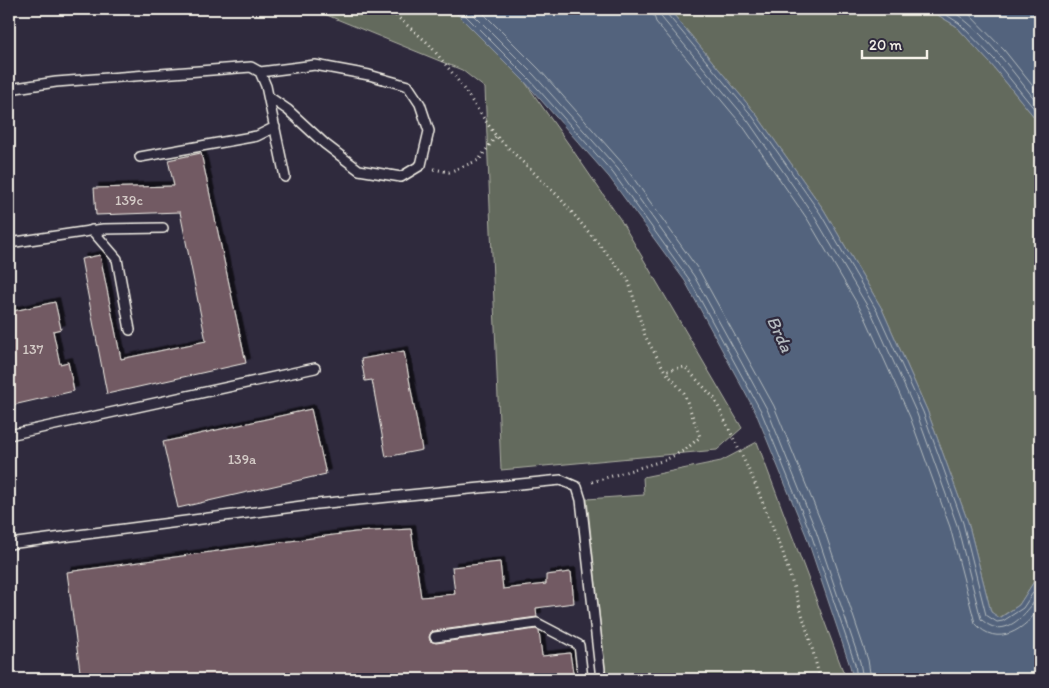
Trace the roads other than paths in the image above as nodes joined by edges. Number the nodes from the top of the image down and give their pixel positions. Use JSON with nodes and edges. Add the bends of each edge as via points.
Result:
{"nodes":[{"id":1,"x":260,"y":72,"type":"junction"},
{"id":2,"x":9,"y":88,"type":"edge"},
{"id":3,"x":269,"y":98,"type":"junction"},
{"id":4,"x":275,"y":127,"type":"junction"},
{"id":5,"x":140,"y":157,"type":"dead end"},
{"id":6,"x":285,"y":177,"type":"dead end"},
{"id":7,"x":163,"y":228,"type":"dead end"},
{"id":8,"x":92,"y":230,"type":"junction"},
{"id":9,"x":9,"y":243,"type":"edge"},
{"id":10,"x":130,"y":330,"type":"dead end"},
{"id":11,"x":316,"y":368,"type":"dead end"},
{"id":12,"x":9,"y":435,"type":"edge"},
{"id":13,"x":9,"y":544,"type":"edge"},
{"id":14,"x":435,"y":637,"type":"dead end"},
{"id":15,"x":583,"y":679,"type":"edge"},
{"id":16,"x":601,"y":679,"type":"edge"}],
"edges":[{"from":1,"to":2,"type":"lane","via":[[242,68]]},
{"from":1,"to":3,"type":"lane"},
{"from":1,"to":3,"type":"lane","via":[[315,65],[408,86],[420,104],[429,131],[421,166],[401,177],[359,170]]},
{"from":3,"to":4,"type":"lane"},
{"from":4,"to":5,"type":"lane","via":[[257,136]]},
{"from":4,"to":6,"type":"lane"},
{"from":7,"to":8,"type":"lane"},
{"from":8,"to":9,"type":"lane"},
{"from":8,"to":10,"type":"lane","via":[[117,259]]},
{"from":11,"to":12,"type":"lane"},
{"from":13,"to":16,"type":"lane","via":[[336,502],[561,480],[577,487],[581,500]]},
{"from":14,"to":15,"type":"lane","via":[[537,623],[579,645]]}]}
